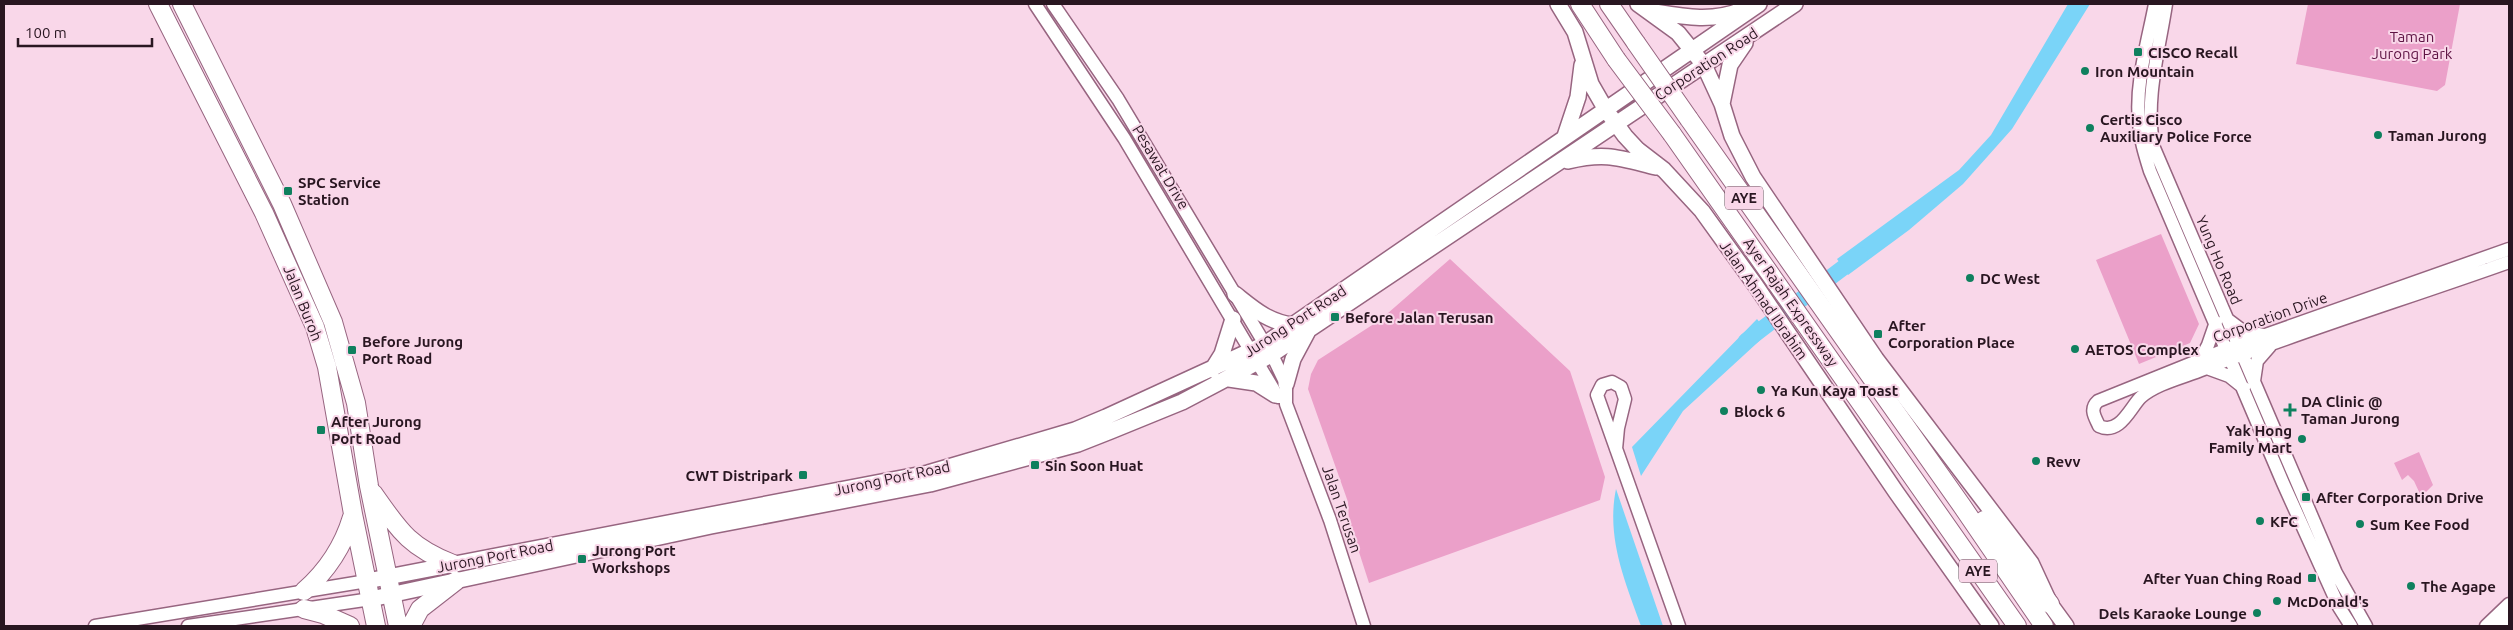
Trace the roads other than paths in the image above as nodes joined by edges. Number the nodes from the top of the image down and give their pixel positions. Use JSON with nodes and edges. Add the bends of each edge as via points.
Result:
{"nodes":[{"id":1,"x":158,"y":4,"type":"edge"},
{"id":2,"x":182,"y":4,"type":"edge"},
{"id":3,"x":1035,"y":4,"type":"edge"},
{"id":4,"x":1053,"y":4,"type":"edge"},
{"id":5,"x":1558,"y":4,"type":"edge"},
{"id":6,"x":1580,"y":4,"type":"edge"},
{"id":7,"x":1609,"y":4,"type":"edge"},
{"id":8,"x":1758,"y":4,"type":"edge"},
{"id":9,"x":1795,"y":4,"type":"edge"},
{"id":10,"x":2155,"y":4,"type":"edge"},
{"id":11,"x":2166,"y":4,"type":"edge"},
{"id":12,"x":1640,"y":7,"type":"edge"},
{"id":13,"x":1755,"y":33,"type":"junction"},
{"id":14,"x":1692,"y":49,"type":"junction"},
{"id":15,"x":1582,"y":52,"type":"junction"},
{"id":16,"x":1704,"y":65,"type":"junction"},
{"id":17,"x":1722,"y":104,"type":"junction"},
{"id":18,"x":1606,"y":110,"type":"junction"},
{"id":19,"x":1616,"y":124,"type":"junction"},
{"id":20,"x":1565,"y":136,"type":"junction"},
{"id":21,"x":1559,"y":164,"type":"junction"},
{"id":22,"x":1664,"y":170,"type":"junction"},
{"id":23,"x":2509,"y":249,"type":"edge"},
{"id":24,"x":2509,"y":262,"type":"edge"},
{"id":25,"x":1806,"y":271,"type":"junction"},
{"id":26,"x":1235,"y":294,"type":"junction"},
{"id":27,"x":1825,"y":299,"type":"junction"},
{"id":28,"x":1233,"y":319,"type":"junction"},
{"id":29,"x":2221,"y":320,"type":"junction"},
{"id":30,"x":1293,"y":325,"type":"junction"},
{"id":31,"x":1309,"y":330,"type":"junction"},
{"id":32,"x":2268,"y":340,"type":"junction"},
{"id":33,"x":2235,"y":352,"type":"junction"},
{"id":34,"x":1262,"y":353,"type":"junction"},
{"id":35,"x":2203,"y":364,"type":"junction"},
{"id":36,"x":1212,"y":370,"type":"junction"},
{"id":37,"x":1228,"y":378,"type":"junction"},
{"id":38,"x":2249,"y":386,"type":"junction"},
{"id":39,"x":1282,"y":394,"type":"junction"},
{"id":40,"x":1616,"y":449,"type":"dead end"},
{"id":41,"x":369,"y":486,"type":"junction"},
{"id":42,"x":1952,"y":492,"type":"junction"},
{"id":43,"x":353,"y":514,"type":"junction"},
{"id":44,"x":454,"y":573,"type":"junction"},
{"id":45,"x":388,"y":577,"type":"junction"},
{"id":46,"x":367,"y":581,"type":"junction"},
{"id":47,"x":391,"y":594,"type":"junction"},
{"id":48,"x":371,"y":599,"type":"junction"},
{"id":49,"x":304,"y":600,"type":"junction"},
{"id":50,"x":2050,"y":604,"type":"junction"},
{"id":51,"x":2509,"y":604,"type":"edge"},
{"id":52,"x":2509,"y":618,"type":"edge"},
{"id":53,"x":95,"y":626,"type":"edge"},
{"id":54,"x":188,"y":626,"type":"edge"},
{"id":55,"x":350,"y":626,"type":"edge"},
{"id":56,"x":376,"y":626,"type":"edge"},
{"id":57,"x":398,"y":626,"type":"edge"},
{"id":58,"x":411,"y":626,"type":"edge"},
{"id":59,"x":1364,"y":626,"type":"edge"},
{"id":60,"x":1680,"y":626,"type":"edge"},
{"id":61,"x":1991,"y":626,"type":"edge"},
{"id":62,"x":2016,"y":626,"type":"edge"},
{"id":63,"x":2044,"y":626,"type":"edge"},
{"id":64,"x":2066,"y":626,"type":"edge"},
{"id":65,"x":2351,"y":626,"type":"edge"},
{"id":66,"x":2366,"y":626,"type":"edge"},
{"id":67,"x":2486,"y":626,"type":"edge"},
{"id":68,"x":2500,"y":626,"type":"edge"}],
"edges":[{"from":1,"to":43,"type":"highway","name":"Jalan Buroh","via":[[264,213],[315,328],[332,394]]},
{"from":2,"to":41,"type":"highway","name":"Jalan Buroh","via":[[282,204],[333,322],[356,403]]},
{"from":3,"to":28,"type":"street","name":"Pesawat Drive","via":[[1124,138]]},
{"from":4,"to":26,"type":"street","name":"Pesawat Drive","via":[[1118,99]]},
{"from":5,"to":15,"type":"main road","name":"Jalan Ahmad Ibrahim","via":[[1575,32]]},
{"from":6,"to":62,"type":"highway","name":"Ayer Rajah Expressway","number":"AYE","bridge":true},
{"from":7,"to":25,"type":"highway","name":"Ayer Rajah Expressway","number":"AYE","bridge":true,"via":[[1689,119]]},
{"from":8,"to":12,"type":"main road","via":[[1733,14],[1701,18],[1685,18]]},
{"from":8,"to":14,"type":"main road","name":"Corporation Road"},
{"from":9,"to":13,"type":"main road","name":"Corporation Road"},
{"from":10,"to":29,"type":"street","name":"Yung Ho Road","via":[[2139,98],[2140,137],[2150,171]]},
{"from":11,"to":29,"type":"street","name":"Yung Ho Road","via":[[2151,102],[2151,136]]},
{"from":12,"to":14,"type":"main road","via":[[1678,33]]},
{"from":13,"to":16,"type":"main road","name":"Corporation Road"},
{"from":13,"to":17,"type":"main road","via":[[1743,44],[1730,65]]},
{"from":14,"to":16,"type":"main road"},
{"from":14,"to":18,"type":"main road","name":"Corporation Road"},
{"from":15,"to":18,"type":"main road","name":"Jalan Ahmad Ibrahim","via":[[1591,84]]},
{"from":15,"to":20,"type":"main road","via":[[1579,93]]},
{"from":16,"to":17,"type":"main road"},
{"from":16,"to":19,"type":"main road","name":"Corporation Road"},
{"from":17,"to":25,"type":"main road","via":[[1732,136]]},
{"from":18,"to":19,"type":"main road","name":"Jalan Ahmad Ibrahim"},
{"from":18,"to":20,"type":"main road","name":"Jurong Port Road"},
{"from":19,"to":21,"type":"main road","name":"Jurong Port Road"},
{"from":19,"to":22,"type":"main road","name":"Jalan Ahmad Ibrahim","via":[[1638,150]]},
{"from":20,"to":30,"type":"main road","name":"Jurong Port Road"},
{"from":21,"to":22,"type":"main road","via":[[1611,155]]},
{"from":21,"to":31,"type":"main road","name":"Jurong Port Road"},
{"from":22,"to":61,"type":"main road","name":"Jalan Ahmad Ibrahim","via":[[1702,211]]},
{"from":23,"to":32,"type":"street","name":"Corporation Drive"},
{"from":24,"to":32,"type":"street","name":"Corporation Drive"},
{"from":25,"to":27,"type":"highway","name":"Ayer Rajah Expressway","number":"AYE"},
{"from":26,"to":30,"type":"main road","via":[[1258,314],[1281,324]]},
{"from":26,"to":34,"type":"street","name":"Pesawat Drive"},
{"from":27,"to":42,"type":"highway","name":"Ayer Rajah Expressway","number":"AYE"},
{"from":27,"to":50,"type":"main road","via":[[1876,359],[2031,563]]},
{"from":28,"to":34,"type":"street","name":"Pesawat Drive"},
{"from":28,"to":36,"type":"main road","via":[[1222,354]]},
{"from":29,"to":32,"type":"street"},
{"from":29,"to":33,"type":"street","name":"Yung Ho Road"},
{"from":29,"to":35,"type":"street"},
{"from":30,"to":34,"type":"main road","name":"Jurong Port Road"},
{"from":31,"to":34,"type":"main road","name":"Jurong Port Road"},
{"from":31,"to":39,"type":"main road","via":[[1293,359]]},
{"from":32,"to":33,"type":"street","name":"Corporation Drive"},
{"from":32,"to":38,"type":"street"},
{"from":33,"to":35,"type":"street","name":"Corporation Drive"},
{"from":33,"to":38,"type":"street","name":"Yung Ho Road"},
{"from":34,"to":36,"type":"main road","name":"Jurong Port Road"},
{"from":34,"to":37,"type":"main road","name":"Jurong Port Road"},
{"from":34,"to":39,"type":"street","name":"Jalan Terusan"},
{"from":35,"to":35,"type":"street","name":"Corporation Drive","via":[[2151,390],[2136,402],[2124,421],[2106,428],[2099,426],[2093,410],[2098,401]]},
{"from":35,"to":38,"type":"street"},
{"from":36,"to":44,"type":"main road","name":"Jurong Port Road","via":[[1074,430],[928,473]]},
{"from":37,"to":39,"type":"main road","via":[[1256,383]]},
{"from":37,"to":44,"type":"main road","name":"Jurong Port Road","via":[[1182,402],[1078,444],[930,484]]},
{"from":38,"to":65,"type":"street","name":"Yung Ho Road","via":[[2287,491]]},
{"from":38,"to":66,"type":"street","name":"Yung Ho Road","via":[[2336,573]]},
{"from":39,"to":59,"type":"street","name":"Jalan Terusan","via":[[1330,520]]},
{"from":40,"to":60,"type":"street"},
{"from":41,"to":44,"type":"highway","via":[[410,543],[435,557]]},
{"from":41,"to":45,"type":"highway","name":"Jalan Buroh"},
{"from":42,"to":50,"type":"highway","via":[[1966,498]]},
{"from":42,"to":63,"type":"highway","name":"Ayer Rajah Expressway","number":"AYE"},
{"from":43,"to":46,"type":"highway","name":"Jalan Buroh"},
{"from":43,"to":49,"type":"highway","via":[[334,559]]},
{"from":44,"to":45,"type":"main road","name":"Jurong Port Road"},
{"from":44,"to":47,"type":"main road","name":"Jurong Port Road"},
{"from":44,"to":58,"type":"highway","via":[[420,609]]},
{"from":45,"to":46,"type":"main road","name":"Jurong Port Road"},
{"from":45,"to":47,"type":"highway","name":"Jalan Buroh"},
{"from":46,"to":48,"type":"highway","name":"Jalan Buroh"},
{"from":46,"to":49,"type":"street","name":"Jurong Port Road"},
{"from":47,"to":48,"type":"main road","name":"Jurong Port Road"},
{"from":47,"to":57,"type":"highway","name":"Jalan Buroh"},
{"from":48,"to":49,"type":"street","name":"Jurong Port Road"},
{"from":48,"to":56,"type":"highway","name":"Jalan Buroh"},
{"from":49,"to":53,"type":"street","name":"Jurong Port Road"},
{"from":49,"to":54,"type":"street","name":"Jurong Port Road"},
{"from":49,"to":55,"type":"highway","via":[[323,614]]},
{"from":50,"to":64,"type":"main road"},
{"from":51,"to":67,"type":"street"},
{"from":52,"to":68,"type":"street"}]}
